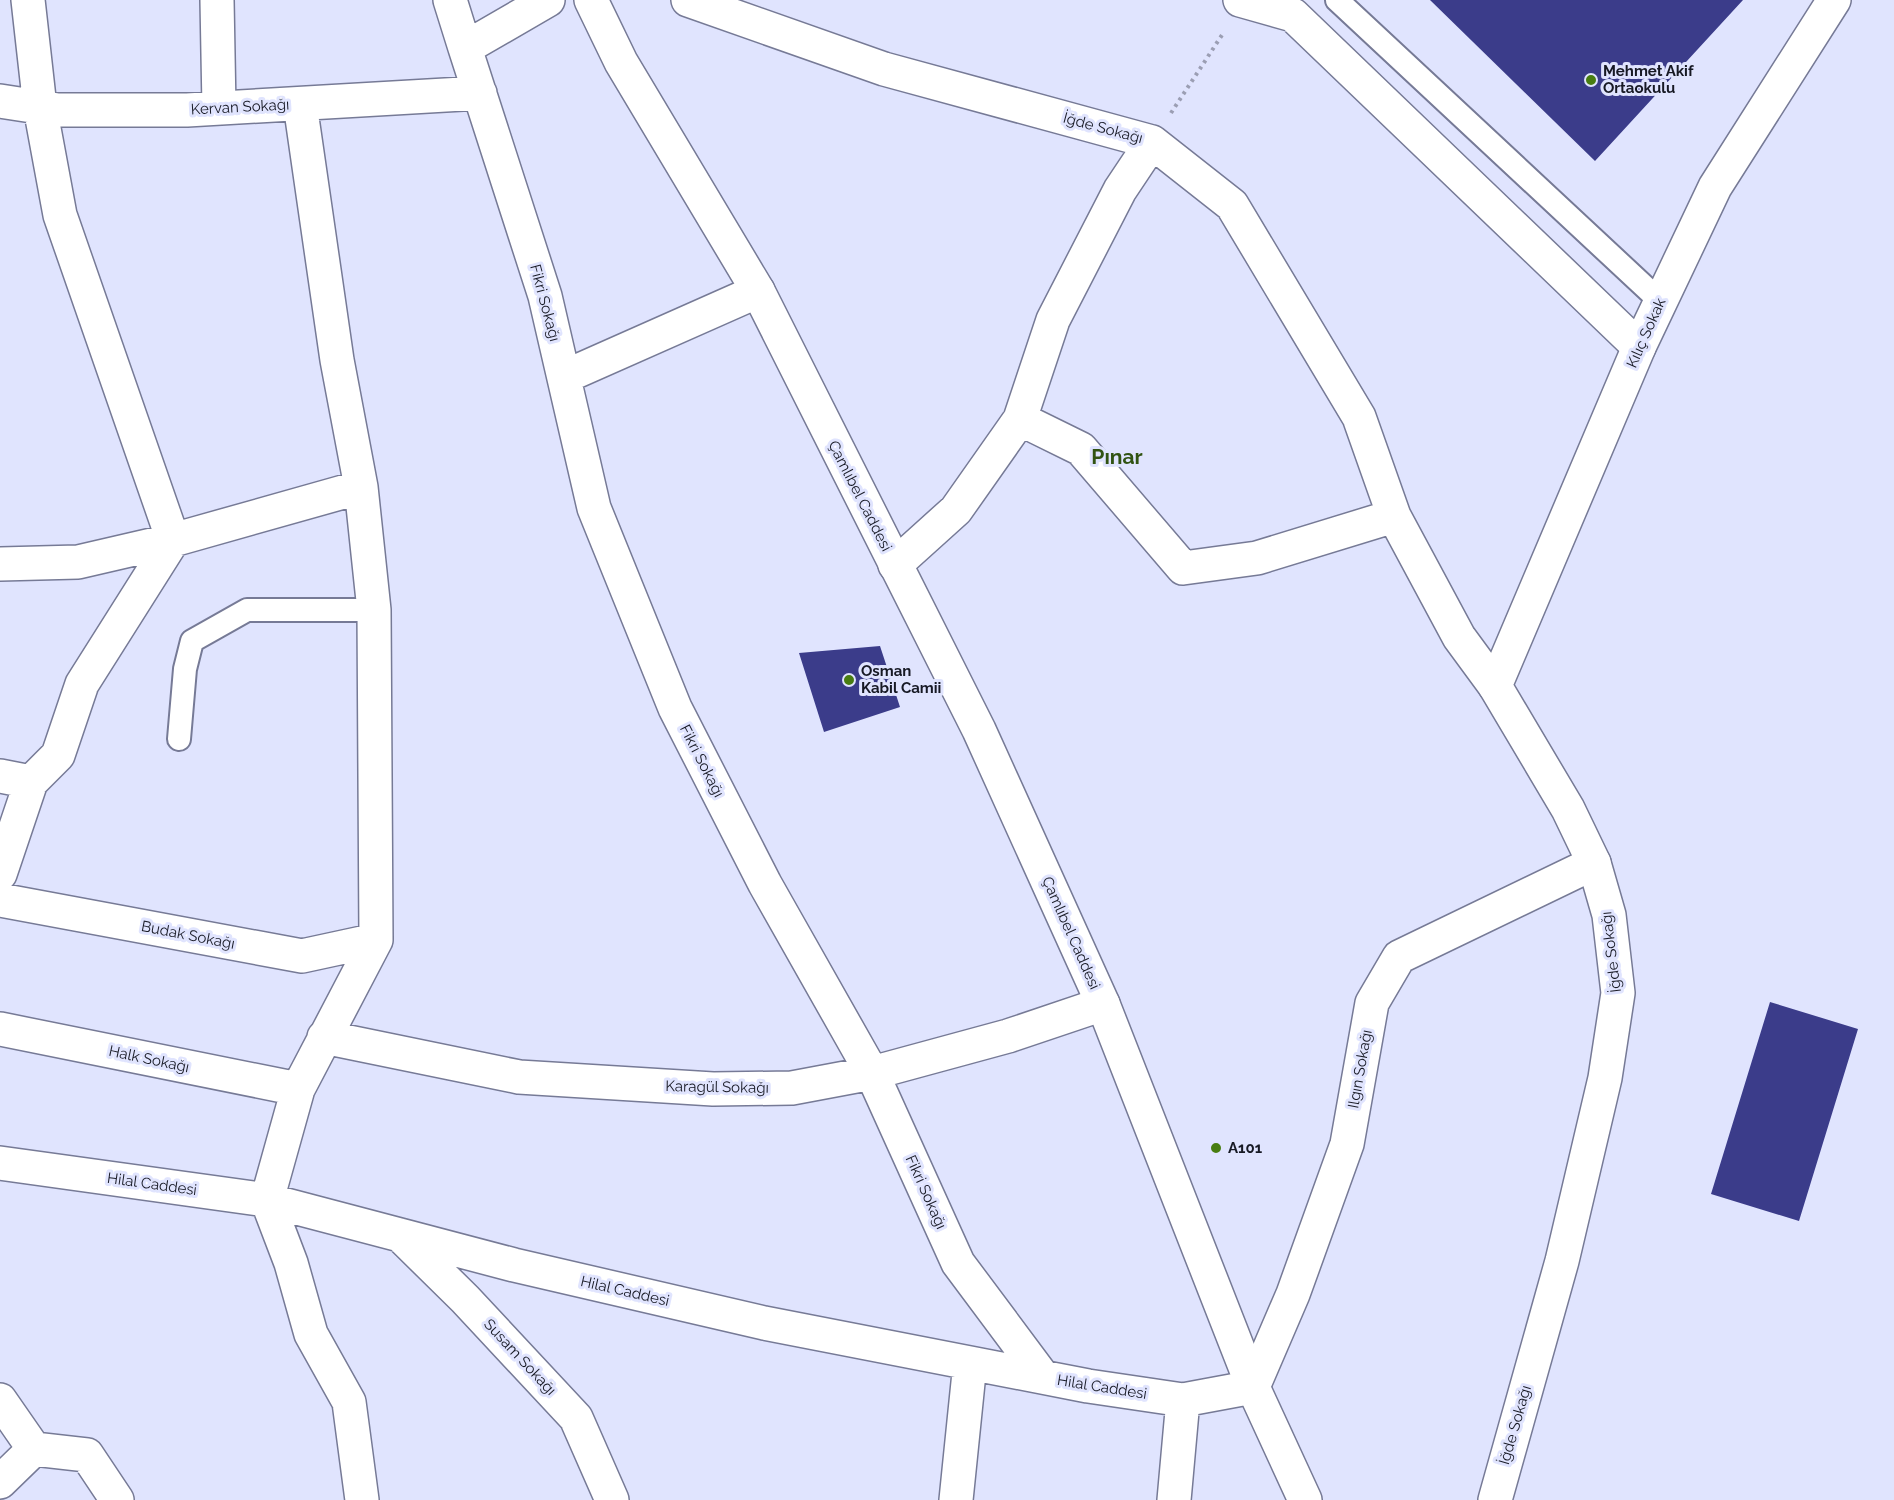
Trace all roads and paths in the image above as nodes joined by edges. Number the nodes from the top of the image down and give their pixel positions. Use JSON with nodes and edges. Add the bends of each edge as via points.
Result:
{"nodes":[{"id":1,"x":28,"y":0,"type":"edge"},
{"id":2,"x":217,"y":0,"type":"edge"},
{"id":3,"x":450,"y":0,"type":"edge"},
{"id":4,"x":548,"y":0,"type":"edge"},
{"id":5,"x":591,"y":0,"type":"edge"},
{"id":6,"x":688,"y":0,"type":"edge"},
{"id":7,"x":1337,"y":0,"type":"edge"},
{"id":8,"x":1834,"y":0,"type":"edge"},
{"id":9,"x":1242,"y":1,"type":"edge"},
{"id":10,"x":465,"y":48,"type":"junction"},
{"id":11,"x":480,"y":93,"type":"junction"},
{"id":12,"x":0,"y":101,"type":"edge"},
{"id":13,"x":300,"y":104,"type":"junction"},
{"id":14,"x":40,"y":107,"type":"junction"},
{"id":15,"x":219,"y":108,"type":"junction"},
{"id":16,"x":1152,"y":142,"type":"junction"},
{"id":17,"x":758,"y":291,"type":"junction"},
{"id":18,"x":1660,"y":301,"type":"junction"},
{"id":19,"x":1639,"y":347,"type":"junction"},
{"id":20,"x":564,"y":377,"type":"junction"},
{"id":21,"x":1020,"y":419,"type":"junction"},
{"id":22,"x":362,"y":487,"type":"junction"},
{"id":23,"x":1394,"y":516,"type":"junction"},
{"id":24,"x":172,"y":540,"type":"junction"},
{"id":25,"x":0,"y":564,"type":"edge"},
{"id":26,"x":895,"y":565,"type":"junction"},
{"id":27,"x":374,"y":610,"type":"junction"},
{"id":28,"x":1495,"y":686,"type":"junction"},
{"id":29,"x":179,"y":739,"type":"dead end"},
{"id":30,"x":16,"y":779,"type":"edge"},
{"id":31,"x":1594,"y":863,"type":"junction"},
{"id":32,"x":0,"y":874,"type":"edge"},
{"id":33,"x":0,"y":900,"type":"edge"},
{"id":34,"x":376,"y":940,"type":"junction"},
{"id":35,"x":1103,"y":1005,"type":"junction"},
{"id":36,"x":0,"y":1029,"type":"edge"},
{"id":37,"x":324,"y":1037,"type":"junction"},
{"id":38,"x":872,"y":1073,"type":"junction"},
{"id":39,"x":298,"y":1089,"type":"junction"},
{"id":40,"x":0,"y":1162,"type":"edge"},
{"id":41,"x":267,"y":1200,"type":"junction"},
{"id":42,"x":399,"y":1234,"type":"junction"},
{"id":43,"x":970,"y":1363,"type":"junction"},
{"id":44,"x":1043,"y":1377,"type":"junction"},
{"id":45,"x":1253,"y":1387,"type":"junction"},
{"id":46,"x":0,"y":1400,"type":"edge"},
{"id":47,"x":1183,"y":1400,"type":"junction"},
{"id":48,"x":34,"y":1449,"type":"junction"},
{"id":49,"x":0,"y":1482,"type":"edge"},
{"id":50,"x":117,"y":1500,"type":"edge"},
{"id":51,"x":362,"y":1500,"type":"edge"},
{"id":52,"x":612,"y":1500,"type":"edge"},
{"id":53,"x":956,"y":1500,"type":"edge"},
{"id":54,"x":1174,"y":1500,"type":"edge"},
{"id":55,"x":1305,"y":1500,"type":"edge"},
{"id":56,"x":1496,"y":1500,"type":"edge"}],
"edges":[{"from":1,"to":14,"type":"street"},
{"from":2,"to":15,"type":"street"},
{"from":3,"to":10,"type":"street","name":"Fikri Sokağı"},
{"from":4,"to":10,"type":"street"},
{"from":5,"to":17,"type":"street","name":"Çamlıbel Caddesi","via":[[621,62]]},
{"from":6,"to":16,"type":"street","name":"İğde Sokağı","via":[[884,69]]},
{"from":7,"to":18,"type":"lane"},
{"from":8,"to":18,"type":"street","name":"Kılıç Sokak","via":[[1715,187]]},
{"from":9,"to":16,"type":"path"},
{"from":9,"to":19,"type":"street","via":[[1293,15]]},
{"from":10,"to":11,"type":"street","name":"Fikri Sokağı"},
{"from":11,"to":13,"type":"street","name":"Kervan Sokağı"},
{"from":11,"to":20,"type":"street","name":"Fikri Sokağı","via":[[545,296]]},
{"from":12,"to":14,"type":"street","name":"Kervan Sokağı"},
{"from":13,"to":15,"type":"street","name":"Kervan Sokağı"},
{"from":13,"to":22,"type":"street","via":[[337,360]]},
{"from":14,"to":15,"type":"street","name":"Kervan Sokağı"},
{"from":14,"to":24,"type":"street","via":[[60,215]]},
{"from":16,"to":21,"type":"street","via":[[1119,189],[1053,320]]},
{"from":16,"to":23,"type":"street","name":"İğde Sokağı","via":[[1232,205],[1359,417]]},
{"from":17,"to":20,"type":"street"},
{"from":17,"to":26,"type":"street","name":"Çamlıbel Caddesi"},
{"from":18,"to":19,"type":"street","name":"Kılıç Sokak"},
{"from":19,"to":28,"type":"street","name":"Kılıç Sokak"},
{"from":20,"to":38,"type":"street","name":"Fikri Sokağı","via":[[594,508],[675,708],[765,884]]},
{"from":21,"to":23,"type":"street","via":[[1081,448],[1183,568],[1257,558]]},
{"from":21,"to":26,"type":"street","via":[[956,510]]},
{"from":22,"to":24,"type":"street"},
{"from":22,"to":27,"type":"street"},
{"from":23,"to":28,"type":"street","name":"İğde Sokağı","via":[[1459,637]]},
{"from":24,"to":25,"type":"street","via":[[78,562]]},
{"from":24,"to":30,"type":"street","via":[[82,684],[58,755]]},
{"from":26,"to":35,"type":"street","name":"Çamlıbel Caddesi","via":[[979,730]]},
{"from":27,"to":29,"type":"lane","via":[[248,610],[192,641],[185,669]]},
{"from":27,"to":34,"type":"street"},
{"from":28,"to":31,"type":"street","name":"İğde Sokağı","via":[[1568,809]]},
{"from":30,"to":32,"type":"street"},
{"from":31,"to":45,"type":"street","name":"Ilgın Sokağı","via":[[1399,957],[1372,1004],[1347,1144],[1293,1294]]},
{"from":31,"to":56,"type":"street","name":"İğde Sokağı","via":[[1609,915],[1618,993],[1605,1078],[1562,1261]]},
{"from":33,"to":34,"type":"street","name":"Budak Sokağı","via":[[302,957]]},
{"from":34,"to":37,"type":"street"},
{"from":35,"to":38,"type":"street","name":"Karagül Sokağı"},
{"from":35,"to":45,"type":"street","name":"Çamlıbel Caddesi"},
{"from":36,"to":39,"type":"street","name":"Halk Sokağı"},
{"from":37,"to":38,"type":"street","name":"Karagül Sokağı","via":[[519,1077],[713,1089],[792,1088]]},
{"from":37,"to":39,"type":"street"},
{"from":38,"to":44,"type":"street","name":"Fikri Sokağı","via":[[958,1263]]},
{"from":39,"to":41,"type":"street"},
{"from":40,"to":41,"type":"street","name":"Hilal Caddesi"},
{"from":41,"to":42,"type":"street","name":"Hilal Caddesi"},
{"from":41,"to":51,"type":"street","via":[[291,1263],[311,1334],[349,1402]]},
{"from":42,"to":43,"type":"street","name":"Hilal Caddesi","via":[[764,1323]]},
{"from":42,"to":52,"type":"street","name":"Susam Sokağı","via":[[576,1418]]},
{"from":43,"to":44,"type":"street","name":"Hilal Caddesi"},
{"from":43,"to":53,"type":"street"},
{"from":44,"to":47,"type":"street","name":"Hilal Caddesi"},
{"from":45,"to":47,"type":"street","name":"Hilal Caddesi"},
{"from":45,"to":55,"type":"street","name":"Çamlıbel Caddesi"},
{"from":46,"to":48,"type":"street"},
{"from":47,"to":54,"type":"street"},
{"from":48,"to":49,"type":"street"},
{"from":48,"to":50,"type":"street","via":[[87,1455]]}]}
